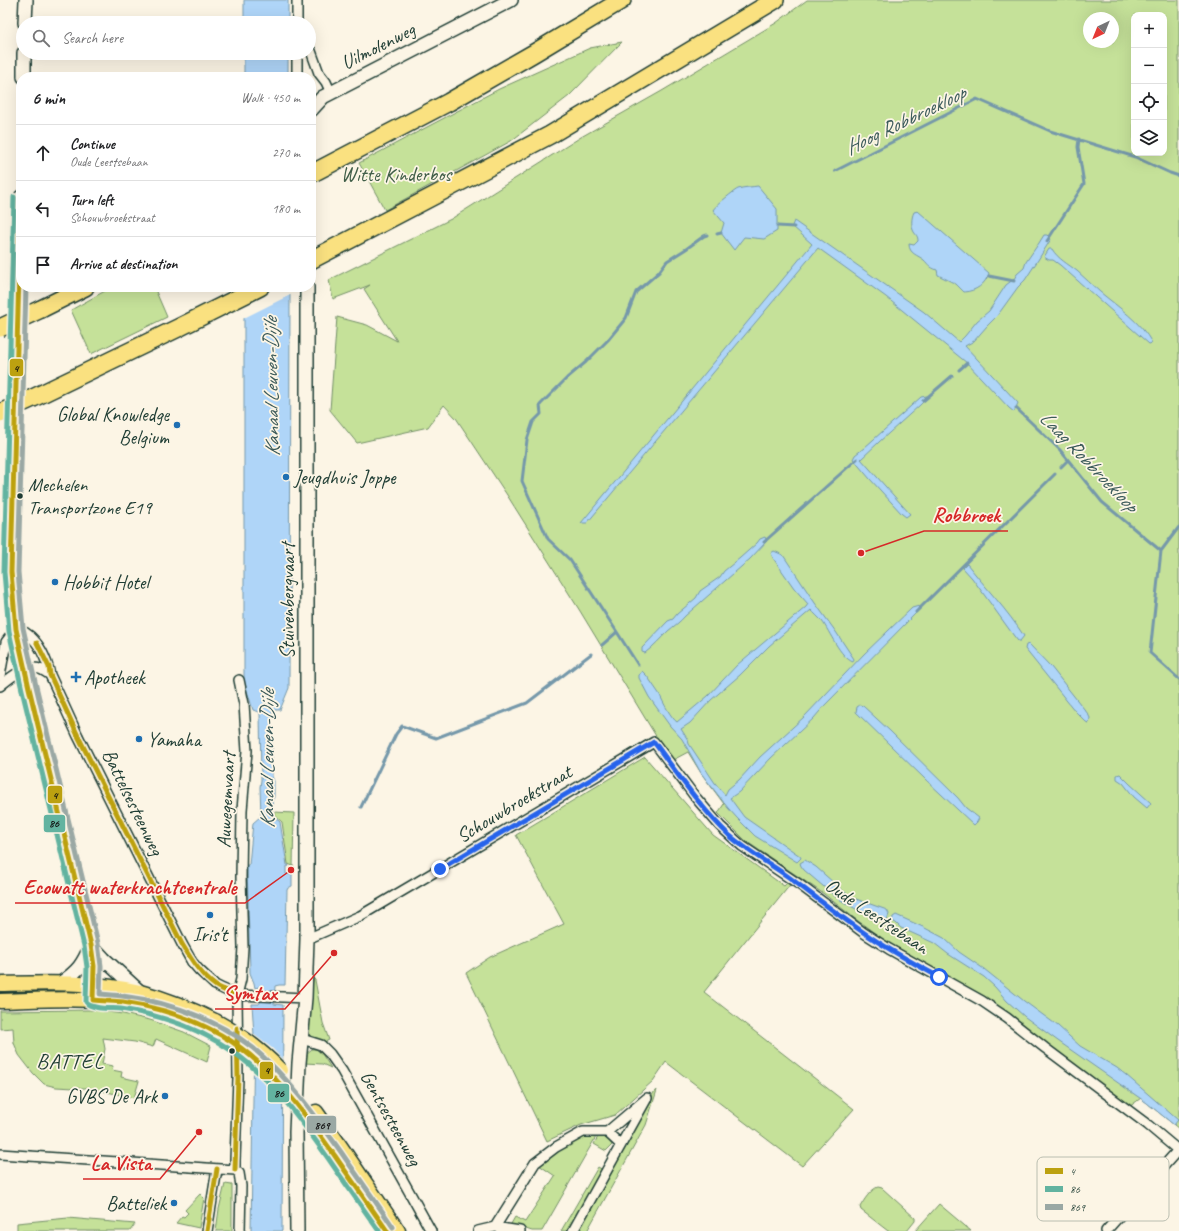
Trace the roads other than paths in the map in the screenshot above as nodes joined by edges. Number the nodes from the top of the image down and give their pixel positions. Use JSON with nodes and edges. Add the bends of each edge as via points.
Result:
{"nodes":[{"id":1,"x":26,"y":0,"type":"edge"},
{"id":2,"x":297,"y":0,"type":"edge"},
{"id":3,"x":511,"y":0,"type":"edge"},
{"id":4,"x":622,"y":0,"type":"edge"},
{"id":5,"x":775,"y":0,"type":"edge"},
{"id":6,"x":25,"y":16,"type":"edge"},
{"id":7,"x":297,"y":16,"type":"edge"},
{"id":8,"x":24,"y":60,"type":"edge"},
{"id":9,"x":297,"y":60,"type":"edge"},
{"id":10,"x":314,"y":60,"type":"edge"},
{"id":11,"x":24,"y":72,"type":"edge"},
{"id":12,"x":297,"y":72,"type":"edge"},
{"id":13,"x":331,"y":93,"type":"junction"},
{"id":14,"x":316,"y":104,"type":"edge"},
{"id":15,"x":316,"y":172,"type":"edge"},
{"id":16,"x":316,"y":258,"type":"edge"},
{"id":17,"x":18,"y":292,"type":"edge"},
{"id":18,"x":75,"y":292,"type":"edge"},
{"id":19,"x":250,"y":292,"type":"edge"},
{"id":20,"x":307,"y":292,"type":"edge"},
{"id":21,"x":0,"y":328,"type":"edge"},
{"id":22,"x":0,"y":413,"type":"edge"},
{"id":23,"x":16,"y":629,"type":"junction"},
{"id":24,"x":26,"y":670,"type":"junction"},
{"id":25,"x":50,"y":675,"type":"junction"},
{"id":26,"x":0,"y":676,"type":"edge"},
{"id":27,"x":239,"y":680,"type":"dead end"},
{"id":28,"x":0,"y":686,"type":"edge"},
{"id":29,"x":654,"y":742,"type":"joint"},
{"id":30,"x":307,"y":939,"type":"junction"},
{"id":31,"x":91,"y":945,"type":"junction"},
{"id":32,"x":61,"y":983,"type":"junction"},
{"id":33,"x":0,"y":984,"type":"edge"},
{"id":34,"x":94,"y":985,"type":"junction"},
{"id":35,"x":140,"y":992,"type":"junction"},
{"id":36,"x":237,"y":995,"type":"junction"},
{"id":37,"x":305,"y":998,"type":"junction"},
{"id":38,"x":93,"y":1000,"type":"junction"},
{"id":39,"x":0,"y":1001,"type":"edge"},
{"id":40,"x":215,"y":1027,"type":"junction"},
{"id":41,"x":302,"y":1039,"type":"junction"},
{"id":42,"x":608,"y":1132,"type":"junction"},
{"id":43,"x":621,"y":1145,"type":"junction"},
{"id":44,"x":1178,"y":1151,"type":"edge"},
{"id":45,"x":0,"y":1154,"type":"edge"},
{"id":46,"x":1169,"y":1161,"type":"edge"},
{"id":47,"x":217,"y":1169,"type":"junction"},
{"id":48,"x":235,"y":1170,"type":"junction"},
{"id":49,"x":1115,"y":1221,"type":"edge"},
{"id":50,"x":495,"y":1227,"type":"junction"},
{"id":51,"x":207,"y":1231,"type":"edge"},
{"id":52,"x":240,"y":1231,"type":"edge"},
{"id":53,"x":297,"y":1231,"type":"edge"},
{"id":54,"x":387,"y":1231,"type":"edge"},
{"id":55,"x":398,"y":1231,"type":"edge"},
{"id":56,"x":431,"y":1231,"type":"edge"},
{"id":57,"x":478,"y":1231,"type":"edge"},
{"id":58,"x":520,"y":1231,"type":"edge"},
{"id":59,"x":573,"y":1231,"type":"edge"},
{"id":60,"x":1106,"y":1231,"type":"edge"}],
"edges":[{"from":1,"to":6,"type":"main road"},
{"from":2,"to":7,"type":"street"},
{"from":3,"to":13,"type":"main road","name":"Uilmolenweg"},
{"from":4,"to":15,"type":"highway","via":[[456,98]]},
{"from":5,"to":16,"type":"highway","via":[[550,135]]},
{"from":8,"to":11,"type":"main road"},
{"from":9,"to":12,"type":"street"},
{"from":10,"to":13,"type":"street"},
{"from":13,"to":14,"type":"main road","name":"Uilmolenweg","via":[[322,97]]},
{"from":17,"to":23,"type":"main road","via":[[11,545]]},
{"from":18,"to":21,"type":"highway","bridge":true},
{"from":19,"to":22,"type":"highway","bridge":true},
{"from":20,"to":30,"type":"main road","name":"Stuivenbergvaart"},
{"from":23,"to":24,"type":"main road"},
{"from":23,"to":25,"type":"street","name":"Battelsesteenweg","via":[[26,633],[37,643],[49,667]]},
{"from":23,"to":26,"type":"street","via":[[6,642]]},
{"from":24,"to":25,"type":"street","via":[[40,669]]},
{"from":24,"to":28,"type":"street"},
{"from":24,"to":31,"type":"main road"},
{"from":25,"to":36,"type":"street","name":"Battelsesteenweg","via":[[182,944],[196,966],[216,985]]},
{"from":27,"to":36,"type":"street","name":"Auwegemvaart","via":[[244,704],[247,751],[241,877],[243,947]]},
{"from":29,"to":30,"type":"street","name":"Schouwbroekstraat","via":[[360,916]]},
{"from":29,"to":44,"type":"street","name":"Oude Leestsebaan","via":[[696,798],[720,826],[742,846],[864,933],[982,1001],[1148,1125]]},
{"from":30,"to":37,"type":"main road","name":"Stuivenbergvaart"},
{"from":31,"to":32,"type":"main road","via":[[83,964]]},
{"from":31,"to":34,"type":"main road"},
{"from":31,"to":35,"type":"main road"},
{"from":32,"to":33,"type":"main road"},
{"from":32,"to":34,"type":"main road"},
{"from":34,"to":35,"type":"main road"},
{"from":34,"to":38,"type":"main road"},
{"from":35,"to":40,"type":"main road","via":[[190,1009]]},
{"from":36,"to":37,"type":"street","name":"Battelsesteenweg"},
{"from":36,"to":48,"type":"street","name":"Auwegemvaart","via":[[238,1091]]},
{"from":37,"to":41,"type":"main road","name":"Stuivenbergvaart"},
{"from":38,"to":39,"type":"main road"},
{"from":38,"to":40,"type":"main road","via":[[149,1008]]},
{"from":40,"to":54,"type":"main road","bridge":true,"via":[[287,1091],[316,1128]]},
{"from":40,"to":55,"type":"main road","bridge":true,"via":[[232,1030],[262,1053],[290,1080],[316,1112]]},
{"from":41,"to":53,"type":"main road","name":"Stuivenbergvaart","via":[[296,1132]]},
{"from":41,"to":56,"type":"street","name":"Gentsesteenweg","via":[[321,1045],[342,1071]]},
{"from":42,"to":43,"type":"street"},
{"from":42,"to":43,"type":"street","via":[[647,1098]]},
{"from":42,"to":50,"type":"street","via":[[583,1132],[556,1147],[535,1163]]},
{"from":43,"to":59,"type":"street"},
{"from":44,"to":46,"type":"street"},
{"from":45,"to":47,"type":"street"},
{"from":47,"to":48,"type":"street"},
{"from":47,"to":51,"type":"street"},
{"from":48,"to":52,"type":"street","name":"Auwegemvaart","via":[[239,1174],[240,1186]]},
{"from":49,"to":60,"type":"street"},
{"from":50,"to":57,"type":"street"},
{"from":50,"to":58,"type":"street"}]}
